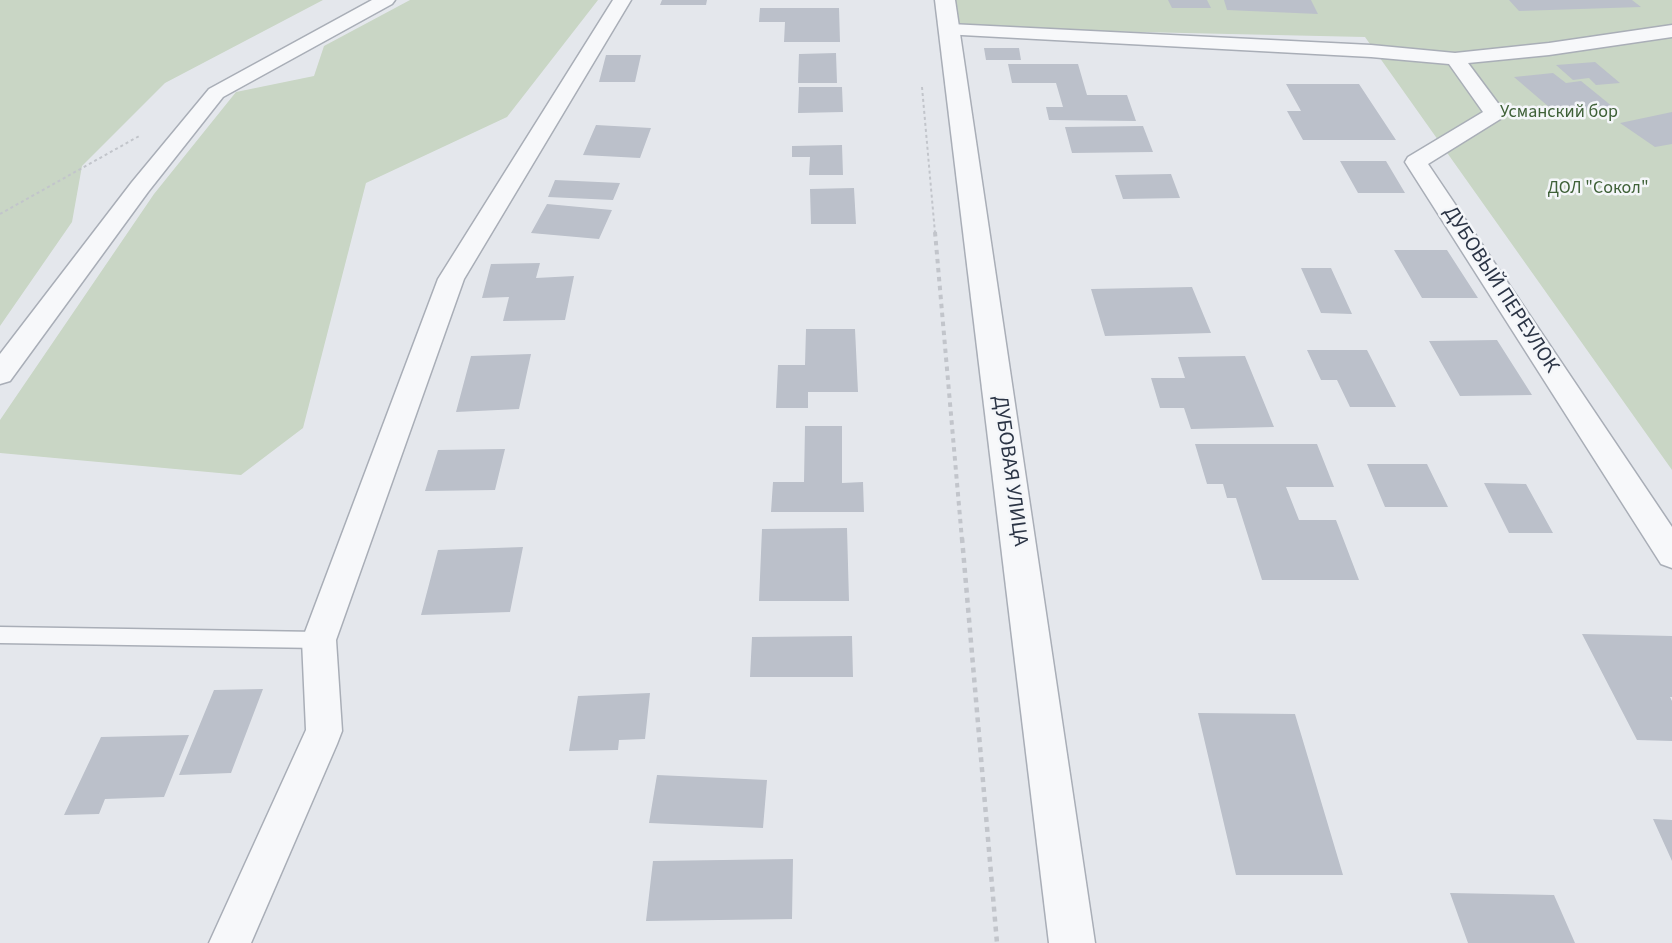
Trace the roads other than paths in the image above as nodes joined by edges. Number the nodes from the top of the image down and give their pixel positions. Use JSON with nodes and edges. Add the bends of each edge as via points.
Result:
{"nodes":[{"id":1,"x":386,"y":0,"type":"edge"},
{"id":2,"x":622,"y":0,"type":"edge"},
{"id":3,"x":947,"y":15,"type":"edge"},
{"id":4,"x":1672,"y":31,"type":"edge"},
{"id":5,"x":1455,"y":59,"type":"junction"},
{"id":6,"x":0,"y":374,"type":"edge"},
{"id":7,"x":1672,"y":554,"type":"edge"},
{"id":8,"x":0,"y":635,"type":"edge"},
{"id":9,"x":319,"y":640,"type":"junction"},
{"id":10,"x":230,"y":943,"type":"edge"},
{"id":11,"x":1072,"y":943,"type":"edge"}],
"edges":[{"from":1,"to":6,"type":"street","via":[[216,93]]},
{"from":2,"to":9,"type":"street","via":[[451,279]]},
{"from":3,"to":5,"type":"street"},
{"from":3,"to":11,"type":"street","name":"ДУБОВАЯ УЛИЦА"},
{"from":4,"to":5,"type":"street"},
{"from":5,"to":7,"type":"street","name":"ДУБОВЫЙ ПЕРЕУЛОК","via":[[1495,114],[1416,162]]},
{"from":8,"to":9,"type":"lane"},
{"from":9,"to":10,"type":"street","via":[[324,731]]}]}
